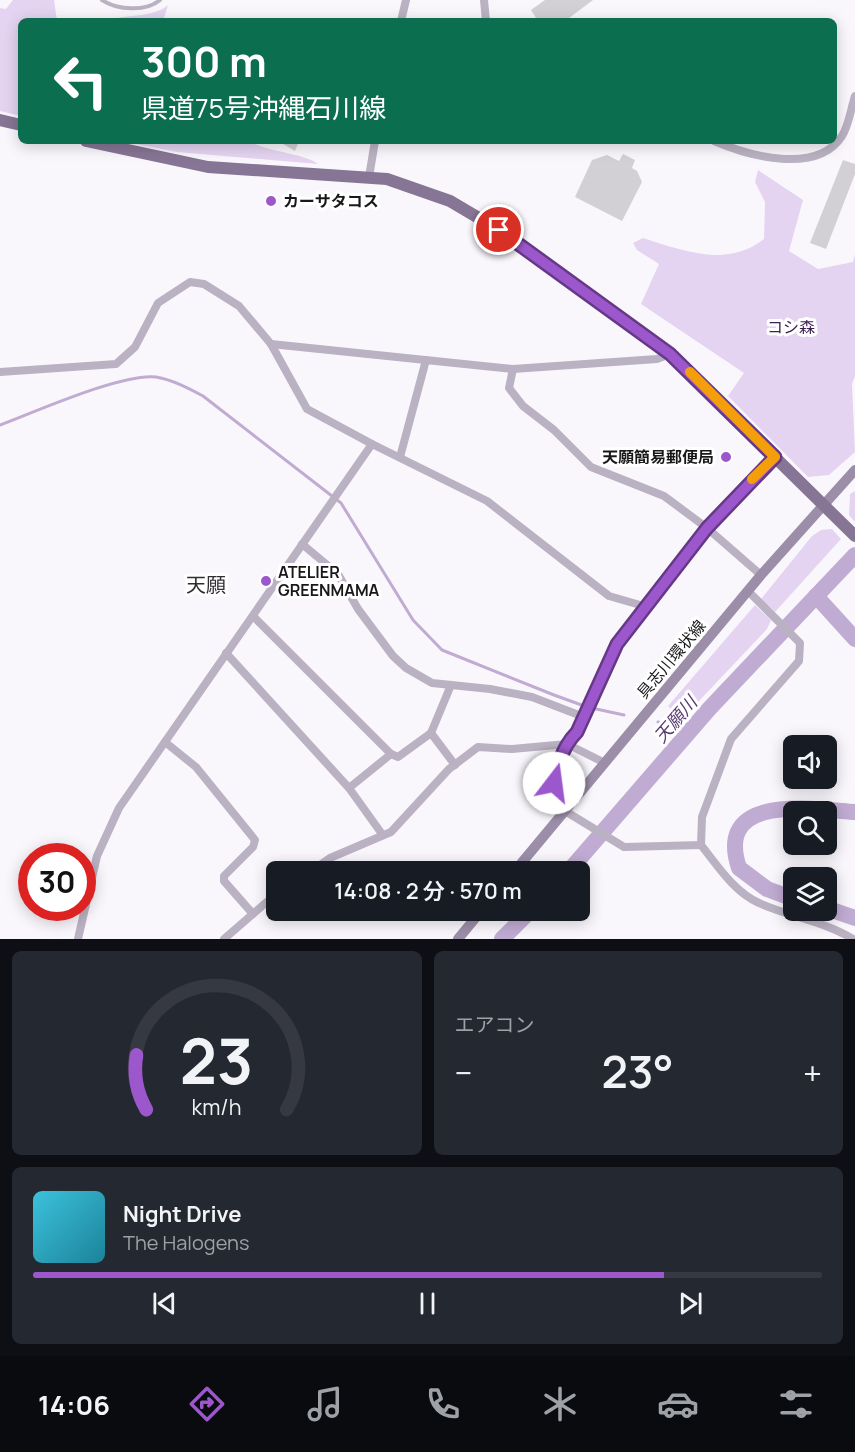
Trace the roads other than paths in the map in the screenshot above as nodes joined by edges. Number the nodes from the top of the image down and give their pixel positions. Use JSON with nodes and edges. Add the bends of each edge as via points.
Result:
{"nodes":[{"id":1,"x":102,"y":0,"type":"edge"},
{"id":2,"x":160,"y":0,"type":"edge"},
{"id":3,"x":406,"y":0,"type":"edge"},
{"id":4,"x":484,"y":0,"type":"edge"},
{"id":5,"x":402,"y":18,"type":"edge"},
{"id":6,"x":486,"y":18,"type":"edge"},
{"id":7,"x":855,"y":96,"type":"edge"},
{"id":8,"x":0,"y":120,"type":"edge"},
{"id":9,"x":18,"y":125,"type":"edge"},
{"id":10,"x":837,"y":142,"type":"edge"},
{"id":11,"x":101,"y":144,"type":"edge"},
{"id":12,"x":374,"y":144,"type":"edge"},
{"id":13,"x":723,"y":144,"type":"edge"},
{"id":14,"x":835,"y":144,"type":"edge"},
{"id":15,"x":369,"y":177,"type":"junction"},
{"id":16,"x":271,"y":344,"type":"junction"},
{"id":17,"x":670,"y":354,"type":"junction"},
{"id":18,"x":426,"y":360,"type":"junction"},
{"id":19,"x":513,"y":369,"type":"junction"},
{"id":20,"x":0,"y":372,"type":"edge"},
{"id":21,"x":372,"y":444,"type":"junction"},
{"id":22,"x":775,"y":457,"type":"junction"},
{"id":23,"x":400,"y":458,"type":"junction"},
{"id":24,"x":855,"y":470,"type":"edge"},
{"id":25,"x":822,"y":506,"type":"junction"},
{"id":26,"x":707,"y":528,"type":"junction"},
{"id":27,"x":851,"y":532,"type":"edge"},
{"id":28,"x":302,"y":544,"type":"junction"},
{"id":29,"x":760,"y":575,"type":"junction"},
{"id":30,"x":748,"y":591,"type":"junction"},
{"id":31,"x":647,"y":606,"type":"junction"},
{"id":32,"x":253,"y":616,"type":"junction"},
{"id":33,"x":226,"y":653,"type":"junction"},
{"id":34,"x":451,"y":685,"type":"junction"},
{"id":35,"x":584,"y":717,"type":"junction"},
{"id":36,"x":431,"y":733,"type":"junction"},
{"id":37,"x":165,"y":742,"type":"junction"},
{"id":38,"x":567,"y":744,"type":"junction"},
{"id":39,"x":391,"y":754,"type":"junction"},
{"id":40,"x":605,"y":763,"type":"junction"},
{"id":41,"x":454,"y":765,"type":"junction"},
{"id":42,"x":554,"y":783,"type":"dead end"},
{"id":43,"x":350,"y":788,"type":"junction"},
{"id":44,"x":565,"y":811,"type":"junction"},
{"id":45,"x":382,"y":834,"type":"junction"},
{"id":46,"x":701,"y":845,"type":"junction"},
{"id":47,"x":326,"y":861,"type":"edge"},
{"id":48,"x":523,"y":861,"type":"edge"},
{"id":49,"x":266,"y":903,"type":"edge"},
{"id":50,"x":253,"y":914,"type":"junction"},
{"id":51,"x":473,"y":921,"type":"edge"},
{"id":52,"x":78,"y":939,"type":"edge"},
{"id":53,"x":224,"y":939,"type":"edge"},
{"id":54,"x":458,"y":939,"type":"edge"},
{"id":55,"x":854,"y":939,"type":"edge"}],
"edges":[{"from":1,"to":2,"type":"lane","via":[[139,9]]},
{"from":3,"to":5,"type":"street"},
{"from":4,"to":6,"type":"street"},
{"from":7,"to":10,"type":"street","via":[[843,135]]},
{"from":8,"to":9,"type":"main road"},
{"from":11,"to":15,"type":"main road","via":[[208,166]]},
{"from":12,"to":15,"type":"street"},
{"from":13,"to":14,"type":"street","via":[[760,156],[811,158]]},
{"from":15,"to":17,"type":"main road","via":[[418,188],[470,212]]},
{"from":16,"to":18,"type":"street"},
{"from":16,"to":20,"type":"street","via":[[239,306],[204,284],[190,282],[158,303],[135,347],[116,363]]},
{"from":16,"to":21,"type":"street","via":[[307,408]]},
{"from":17,"to":19,"type":"street","via":[[657,359]]},
{"from":17,"to":22,"type":"main road"},
{"from":18,"to":19,"type":"street"},
{"from":18,"to":23,"type":"street"},
{"from":19,"to":26,"type":"street","via":[[509,388],[523,406],[591,467],[664,496]]},
{"from":21,"to":23,"type":"street"},
{"from":21,"to":28,"type":"street"},
{"from":22,"to":25,"type":"main road"},
{"from":22,"to":26,"type":"street"},
{"from":23,"to":31,"type":"street","via":[[487,501],[609,596]]},
{"from":24,"to":25,"type":"main road","name":"具志川環状線"},
{"from":25,"to":27,"type":"main road"},
{"from":25,"to":29,"type":"main road","name":"具志川環状線"},
{"from":26,"to":29,"type":"street"},
{"from":26,"to":31,"type":"street"},
{"from":28,"to":32,"type":"street"},
{"from":28,"to":34,"type":"street","via":[[338,574],[393,656],[432,683]]},
{"from":29,"to":30,"type":"main road","name":"具志川環状線"},
{"from":30,"to":40,"type":"main road","name":"具志川環状線"},
{"from":30,"to":46,"type":"street","via":[[800,643],[799,661],[731,739],[702,817]]},
{"from":31,"to":35,"type":"street","via":[[617,644]]},
{"from":32,"to":33,"type":"street"},
{"from":32,"to":39,"type":"street"},
{"from":33,"to":37,"type":"street"},
{"from":33,"to":43,"type":"street"},
{"from":34,"to":35,"type":"street","via":[[532,697]]},
{"from":34,"to":36,"type":"street"},
{"from":35,"to":38,"type":"street"},
{"from":36,"to":39,"type":"street","via":[[398,757]]},
{"from":36,"to":41,"type":"street"},
{"from":37,"to":50,"type":"street","via":[[196,767],[255,840],[253,847],[224,876],[224,881]]},
{"from":37,"to":52,"type":"street","via":[[119,808],[97,856]]},
{"from":38,"to":40,"type":"street"},
{"from":38,"to":41,"type":"street","via":[[512,750],[478,747]]},
{"from":38,"to":42,"type":"street"},
{"from":39,"to":43,"type":"street"},
{"from":40,"to":44,"type":"main road","name":"具志川環状線"},
{"from":41,"to":45,"type":"street","via":[[392,832]]},
{"from":43,"to":45,"type":"street"},
{"from":44,"to":46,"type":"street","via":[[624,847]]},
{"from":44,"to":48,"type":"main road","name":"具志川環状線"},
{"from":45,"to":47,"type":"street"},
{"from":46,"to":55,"type":"street","via":[[732,884],[758,903],[835,928]]},
{"from":49,"to":50,"type":"street"},
{"from":50,"to":53,"type":"street"},
{"from":51,"to":54,"type":"main road"}]}
